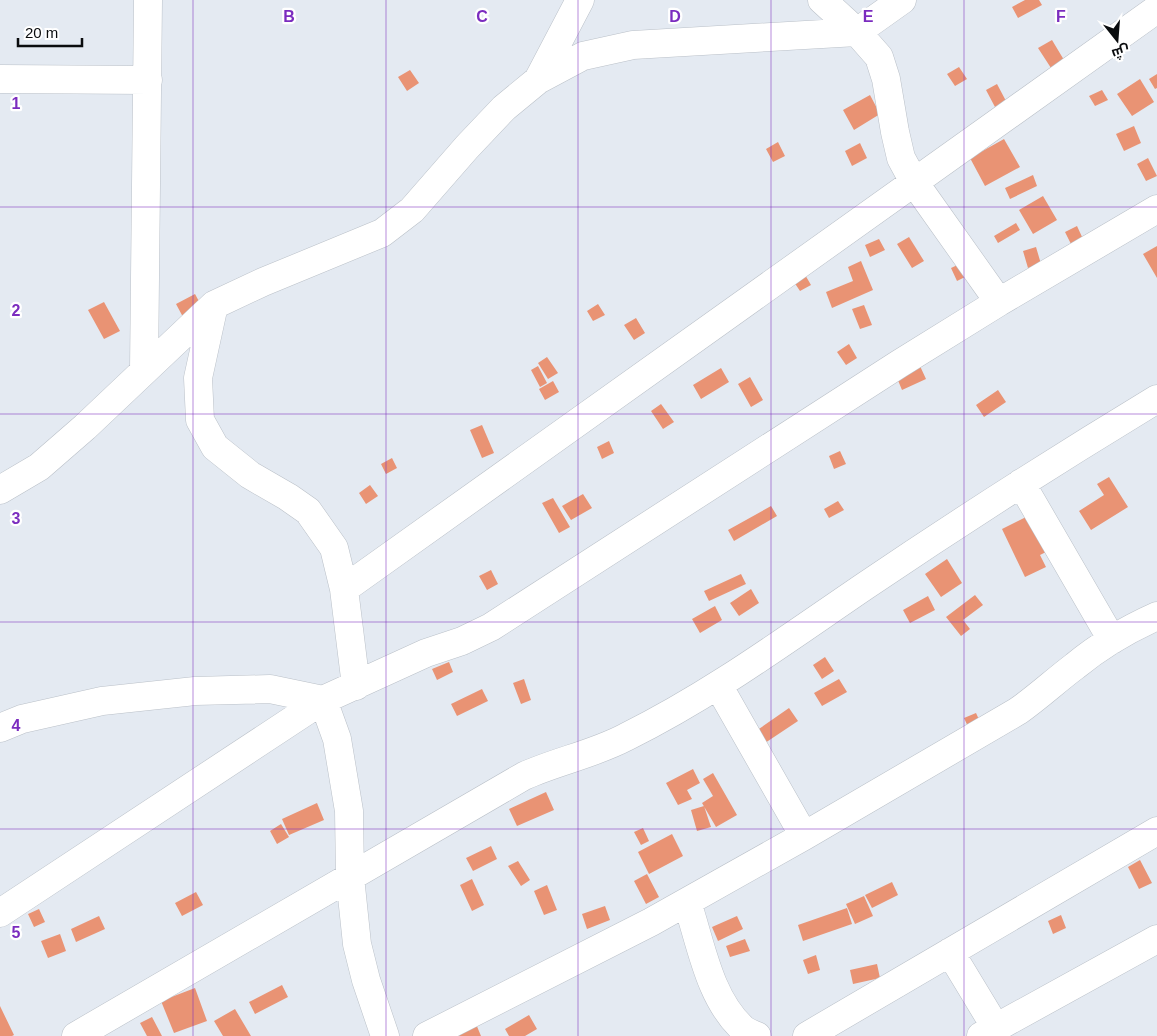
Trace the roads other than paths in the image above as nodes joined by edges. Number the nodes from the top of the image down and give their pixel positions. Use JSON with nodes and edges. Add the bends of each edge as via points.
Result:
{"nodes":[{"id":1,"x":148,"y":0,"type":"edge"},
{"id":2,"x":580,"y":0,"type":"edge"},
{"id":3,"x":822,"y":0,"type":"edge"},
{"id":4,"x":902,"y":0,"type":"edge"},
{"id":5,"x":1157,"y":9,"type":"edge"},
{"id":6,"x":857,"y":32,"type":"junction"},
{"id":7,"x":0,"y":79,"type":"edge"},
{"id":8,"x":148,"y":80,"type":"junction"},
{"id":9,"x":538,"y":80,"type":"junction"},
{"id":10,"x":914,"y":182,"type":"junction"},
{"id":11,"x":1157,"y":209,"type":"edge"},
{"id":12,"x":999,"y":302,"type":"junction"},
{"id":13,"x":214,"y":306,"type":"junction"},
{"id":14,"x":144,"y":370,"type":"junction"},
{"id":15,"x":1157,"y":399,"type":"edge"},
{"id":16,"x":1021,"y":483,"type":"junction"},
{"id":17,"x":0,"y":490,"type":"edge"},
{"id":18,"x":344,"y":589,"type":"junction"},
{"id":19,"x":1157,"y":616,"type":"edge"},
{"id":20,"x":1112,"y":640,"type":"junction"},
{"id":21,"x":718,"y":685,"type":"junction"},
{"id":22,"x":356,"y":686,"type":"junction"},
{"id":23,"x":323,"y":700,"type":"junction"},
{"id":24,"x":0,"y":728,"type":"edge"},
{"id":25,"x":1157,"y":831,"type":"edge"},
{"id":26,"x":804,"y":836,"type":"junction"},
{"id":27,"x":350,"y":877,"type":"junction"},
{"id":28,"x":687,"y":902,"type":"junction"},
{"id":29,"x":0,"y":913,"type":"edge"},
{"id":30,"x":1157,"y":939,"type":"edge"},
{"id":31,"x":950,"y":952,"type":"junction"},
{"id":32,"x":988,"y":1032,"type":"edge"},
{"id":33,"x":743,"y":1034,"type":"edge"},
{"id":34,"x":76,"y":1036,"type":"edge"},
{"id":35,"x":385,"y":1036,"type":"edge"},
{"id":36,"x":427,"y":1036,"type":"edge"},
{"id":37,"x":807,"y":1036,"type":"edge"}],
"edges":[{"from":1,"to":8,"type":"street"},
{"from":2,"to":9,"type":"street"},
{"from":3,"to":6,"type":"street"},
{"from":4,"to":6,"type":"street"},
{"from":5,"to":10,"type":"street"},
{"from":6,"to":9,"type":"street","via":[[633,44],[583,56]]},
{"from":6,"to":10,"type":"street","via":[[879,58],[901,158]]},
{"from":7,"to":8,"type":"street"},
{"from":8,"to":14,"type":"street"},
{"from":9,"to":13,"type":"street","via":[[504,108],[412,210],[382,233]]},
{"from":10,"to":12,"type":"street"},
{"from":10,"to":18,"type":"street"},
{"from":11,"to":12,"type":"street"},
{"from":12,"to":22,"type":"street","via":[[491,628],[426,653]]},
{"from":13,"to":14,"type":"street"},
{"from":13,"to":18,"type":"street","via":[[198,378],[200,420],[215,447],[250,475],[308,511],[334,548]]},
{"from":14,"to":17,"type":"street","via":[[39,467]]},
{"from":15,"to":16,"type":"street"},
{"from":16,"to":20,"type":"street"},
{"from":16,"to":21,"type":"street"},
{"from":18,"to":22,"type":"street"},
{"from":19,"to":20,"type":"street"},
{"from":20,"to":26,"type":"street","via":[[1018,711]]},
{"from":21,"to":26,"type":"street"},
{"from":21,"to":27,"type":"street","via":[[624,738],[524,776]]},
{"from":22,"to":23,"type":"street"},
{"from":23,"to":24,"type":"street","via":[[270,689],[195,691],[102,701],[22,719]]},
{"from":23,"to":27,"type":"street","via":[[338,739],[349,811]]},
{"from":23,"to":29,"type":"street"},
{"from":25,"to":31,"type":"street"},
{"from":26,"to":28,"type":"street"},
{"from":27,"to":34,"type":"street"},
{"from":27,"to":35,"type":"street","via":[[357,944]]},
{"from":28,"to":33,"type":"street","via":[[714,984],[725,1008]]},
{"from":28,"to":36,"type":"street"},
{"from":30,"to":32,"type":"street"},
{"from":31,"to":32,"type":"street"},
{"from":31,"to":37,"type":"street"}]}
